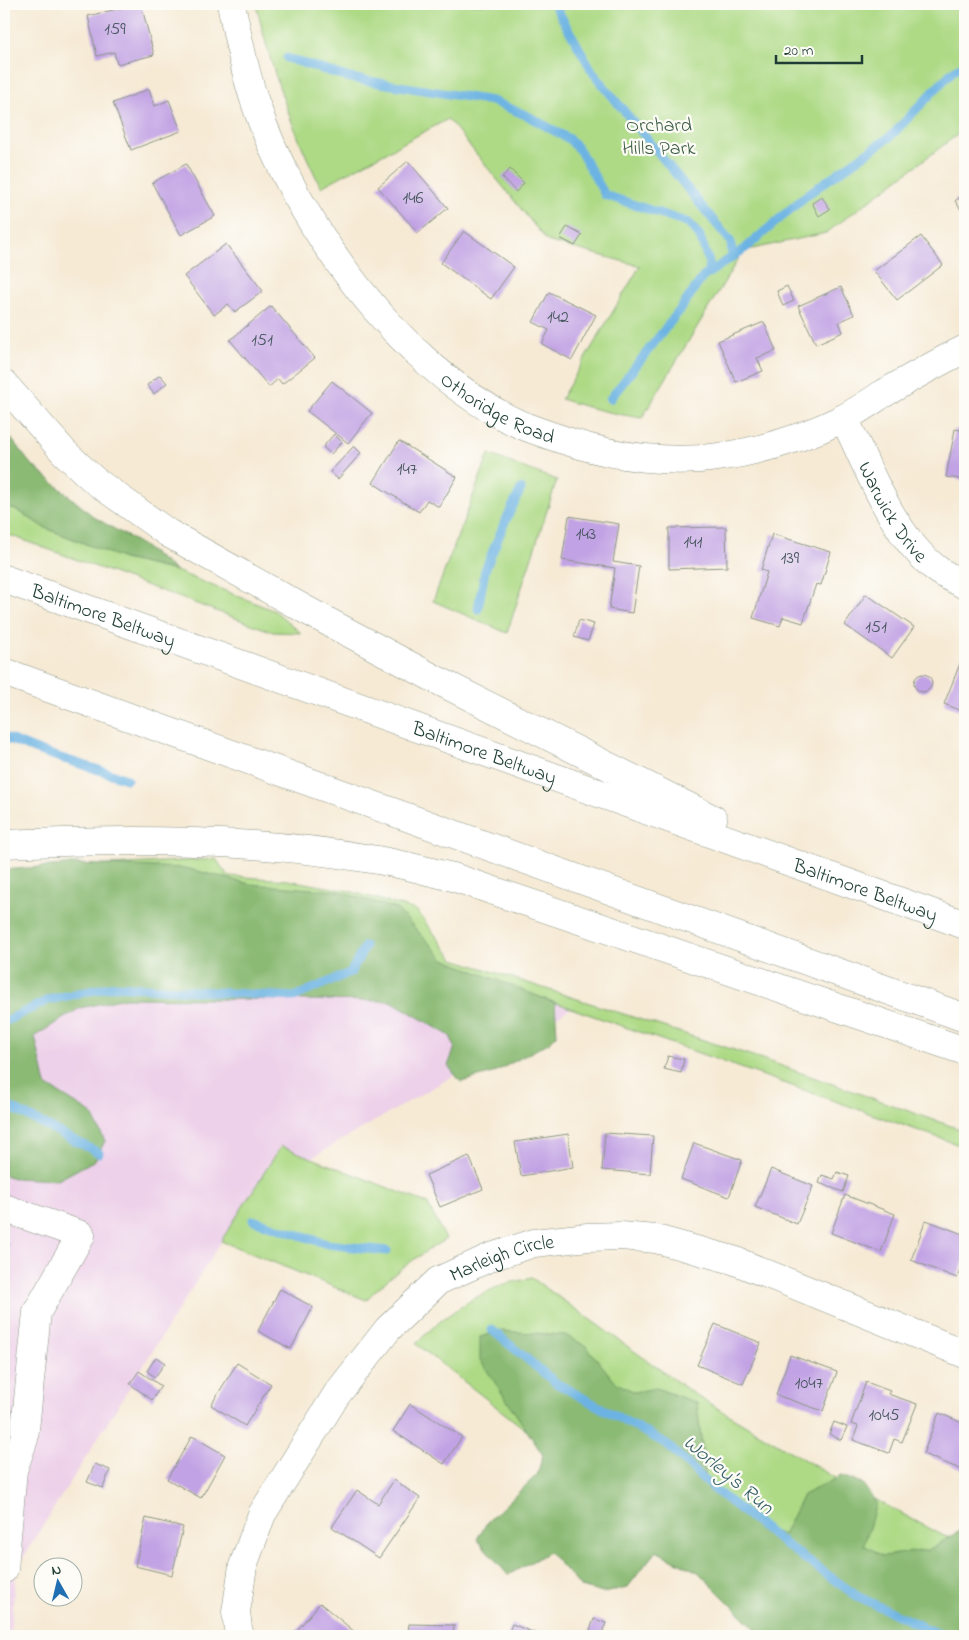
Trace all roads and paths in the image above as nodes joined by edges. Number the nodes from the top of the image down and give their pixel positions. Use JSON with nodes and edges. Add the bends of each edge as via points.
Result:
{"nodes":[{"id":1,"x":231,"y":4,"type":"edge"},
{"id":2,"x":965,"y":349,"type":"edge"},
{"id":3,"x":4,"y":384,"type":"edge"},
{"id":4,"x":844,"y":418,"type":"junction"},
{"id":5,"x":4,"y":580,"type":"edge"},
{"id":6,"x":965,"y":585,"type":"edge"},
{"id":7,"x":4,"y":672,"type":"edge"},
{"id":8,"x":4,"y":844,"type":"edge"},
{"id":9,"x":823,"y":874,"type":"junction"},
{"id":10,"x":965,"y":925,"type":"edge"},
{"id":11,"x":965,"y":1018,"type":"edge"},
{"id":12,"x":965,"y":1051,"type":"edge"},
{"id":13,"x":4,"y":1208,"type":"edge"},
{"id":14,"x":965,"y":1354,"type":"edge"},
{"id":15,"x":4,"y":1569,"type":"edge"},
{"id":16,"x":238,"y":1636,"type":"edge"}],
"edges":[{"from":1,"to":4,"type":"main road","name":"Othoridge Road","via":[[245,68],[266,129],[292,186],[329,250],[361,292],[416,351],[446,378],[482,403],[516,422],[587,448],[621,455],[671,459],[716,458],[752,451],[784,443]]},
{"from":2,"to":4,"type":"main road","name":"Othoridge Road"},
{"from":3,"to":9,"type":"main road","via":[[64,452],[94,480],[168,533],[437,680]]},
{"from":4,"to":6,"type":"main road","name":"Warwick Drive","via":[[892,516],[914,548],[939,571]]},
{"from":5,"to":9,"type":"main road","name":"Baltimore Beltway"},
{"from":7,"to":11,"type":"main road"},
{"from":8,"to":12,"type":"main road","via":[[85,841],[271,846],[371,859],[453,876]]},
{"from":9,"to":10,"type":"main road","name":"Baltimore Beltway"},
{"from":13,"to":15,"type":"main road","via":[[81,1234],[37,1312],[24,1439],[13,1470]]},
{"from":14,"to":16,"type":"main road","name":"Marleigh Circle","via":[[733,1260],[656,1239],[588,1237],[534,1243],[491,1257],[438,1281],[388,1329],[337,1394],[262,1514],[243,1566],[236,1612]]}]}
